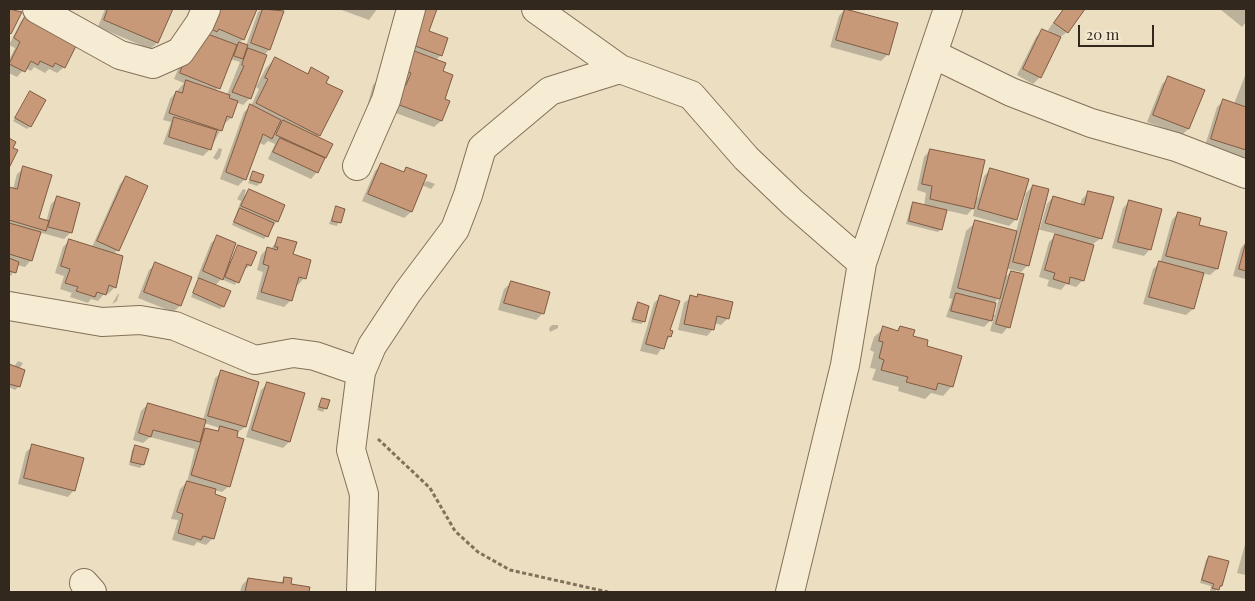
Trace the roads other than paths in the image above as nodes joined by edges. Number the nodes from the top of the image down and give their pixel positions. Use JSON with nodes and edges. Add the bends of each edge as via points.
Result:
{"nodes":[{"id":1,"x":37,"y":9,"type":"edge"},
{"id":2,"x":206,"y":9,"type":"edge"},
{"id":3,"x":411,"y":9,"type":"edge"},
{"id":4,"x":536,"y":9,"type":"edge"},
{"id":5,"x":948,"y":9,"type":"edge"},
{"id":6,"x":933,"y":54,"type":"junction"},
{"id":7,"x":620,"y":69,"type":"junction"},
{"id":8,"x":357,"y":166,"type":"dead end"},
{"id":9,"x":1246,"y":174,"type":"edge"},
{"id":10,"x":862,"y":263,"type":"junction"},
{"id":11,"x":9,"y":306,"type":"edge"},
{"id":12,"x":361,"y":372,"type":"junction"},
{"id":13,"x":361,"y":592,"type":"edge"},
{"id":14,"x":790,"y":592,"type":"edge"}],
"edges":[{"from":1,"to":2,"type":"street","via":[[120,55],[152,64],[180,52],[200,24]]},
{"from":3,"to":8,"type":"street","via":[[386,100]]},
{"from":4,"to":7,"type":"street"},
{"from":5,"to":6,"type":"street"},
{"from":6,"to":9,"type":"street","via":[[1011,92],[1091,123],[1176,147]]},
{"from":6,"to":10,"type":"street"},
{"from":7,"to":10,"type":"street","via":[[691,95],[746,158]]},
{"from":7,"to":12,"type":"street","via":[[550,91],[482,148],[455,229],[372,346]]},
{"from":10,"to":14,"type":"street","via":[[845,365]]},
{"from":11,"to":12,"type":"street","via":[[102,322],[140,320],[175,326],[255,360],[293,353],[315,356]]},
{"from":12,"to":13,"type":"street","via":[[351,450],[364,494]]}]}
